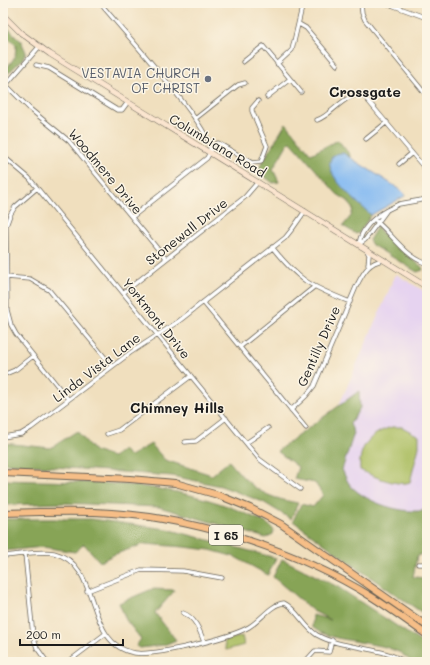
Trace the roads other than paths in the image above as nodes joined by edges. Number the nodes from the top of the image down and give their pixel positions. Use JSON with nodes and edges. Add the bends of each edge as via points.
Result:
{"nodes":[{"id":1,"x":100,"y":3,"type":"edge"},
{"id":2,"x":303,"y":3,"type":"edge"},
{"id":3,"x":361,"y":3,"type":"edge"},
{"id":4,"x":386,"y":3,"type":"edge"},
{"id":5,"x":3,"y":16,"type":"edge"},
{"id":6,"x":427,"y":18,"type":"edge"},
{"id":7,"x":299,"y":24,"type":"junction"},
{"id":8,"x":39,"y":47,"type":"junction"},
{"id":9,"x":243,"y":62,"type":"dead end"},
{"id":10,"x":277,"y":64,"type":"junction"},
{"id":11,"x":36,"y":65,"type":"dead end"},
{"id":12,"x":337,"y":65,"type":"dead end"},
{"id":13,"x":290,"y":79,"type":"junction"},
{"id":14,"x":5,"y":83,"type":"edge"},
{"id":15,"x":245,"y":83,"type":"dead end"},
{"id":16,"x":3,"y":88,"type":"edge"},
{"id":17,"x":301,"y":92,"type":"dead end"},
{"id":18,"x":427,"y":96,"type":"edge"},
{"id":19,"x":267,"y":97,"type":"dead end"},
{"id":20,"x":128,"y":102,"type":"junction"},
{"id":21,"x":258,"y":102,"type":"dead end"},
{"id":22,"x":195,"y":119,"type":"junction"},
{"id":23,"x":317,"y":120,"type":"dead end"},
{"id":24,"x":387,"y":122,"type":"junction"},
{"id":25,"x":366,"y":139,"type":"dead end"},
{"id":26,"x":210,"y":152,"type":"junction"},
{"id":27,"x":412,"y":153,"type":"junction"},
{"id":28,"x":3,"y":156,"type":"edge"},
{"id":29,"x":398,"y":164,"type":"dead end"},
{"id":30,"x":427,"y":171,"type":"edge"},
{"id":31,"x":258,"y":182,"type":"junction"},
{"id":32,"x":37,"y":188,"type":"junction"},
{"id":33,"x":427,"y":199,"type":"edge"},
{"id":34,"x":304,"y":210,"type":"junction"},
{"id":35,"x":132,"y":217,"type":"junction"},
{"id":36,"x":376,"y":220,"type":"junction"},
{"id":37,"x":359,"y":244,"type":"junction"},
{"id":38,"x":272,"y":247,"type":"junction"},
{"id":39,"x":366,"y":248,"type":"junction"},
{"id":40,"x":166,"y":259,"type":"junction"},
{"id":41,"x":385,"y":260,"type":"junction"},
{"id":42,"x":425,"y":263,"type":"dead end"},
{"id":43,"x":368,"y":266,"type":"junction"},
{"id":44,"x":6,"y":278,"type":"junction"},
{"id":45,"x":314,"y":287,"type":"junction"},
{"id":46,"x":427,"y":287,"type":"edge"},
{"id":47,"x":123,"y":293,"type":"junction"},
{"id":48,"x":203,"y":302,"type":"junction"},
{"id":49,"x":350,"y":302,"type":"junction"},
{"id":50,"x":157,"y":335,"type":"junction"},
{"id":51,"x":240,"y":346,"type":"junction"},
{"id":52,"x":33,"y":356,"type":"junction"},
{"id":53,"x":112,"y":366,"type":"junction"},
{"id":54,"x":3,"y":374,"type":"edge"},
{"id":55,"x":191,"y":376,"type":"junction"},
{"id":56,"x":68,"y":399,"type":"junction"},
{"id":57,"x":291,"y":410,"type":"junction"},
{"id":58,"x":226,"y":418,"type":"junction"},
{"id":59,"x":268,"y":428,"type":"dead end"},
{"id":60,"x":306,"y":428,"type":"dead end"},
{"id":61,"x":107,"y":434,"type":"dead end"},
{"id":62,"x":3,"y":437,"type":"edge"},
{"id":63,"x":185,"y":442,"type":"dead end"},
{"id":64,"x":246,"y":443,"type":"junction"},
{"id":65,"x":3,"y":473,"type":"edge"},
{"id":66,"x":300,"y":488,"type":"dead end"},
{"id":67,"x":3,"y":513,"type":"edge"},
{"id":68,"x":25,"y":554,"type":"junction"},
{"id":69,"x":3,"y":556,"type":"edge"},
{"id":70,"x":418,"y":564,"type":"dead end"},
{"id":71,"x":427,"y":564,"type":"edge"},
{"id":72,"x":222,"y":578,"type":"dead end"},
{"id":73,"x":87,"y":591,"type":"junction"},
{"id":74,"x":183,"y":613,"type":"dead end"},
{"id":75,"x":427,"y":626,"type":"edge"},
{"id":76,"x":105,"y":634,"type":"junction"},
{"id":77,"x":427,"y":635,"type":"edge"},
{"id":78,"x":332,"y":640,"type":"junction"},
{"id":79,"x":204,"y":642,"type":"junction"},
{"id":80,"x":47,"y":662,"type":"edge"},
{"id":81,"x":68,"y":662,"type":"edge"},
{"id":82,"x":305,"y":662,"type":"edge"},
{"id":83,"x":405,"y":662,"type":"edge"}],
"edges":[{"from":1,"to":22,"type":"street"},
{"from":2,"to":7,"type":"street"},
{"from":3,"to":18,"type":"street","via":[[365,20]]},
{"from":4,"to":6,"type":"street"},
{"from":5,"to":8,"type":"main road","name":"Columbiana Road"},
{"from":7,"to":10,"type":"street","via":[[292,50]]},
{"from":7,"to":12,"type":"street","via":[[306,28]]},
{"from":8,"to":14,"type":"street"},
{"from":8,"to":20,"type":"main road","name":"Columbiana Road"},
{"from":9,"to":10,"type":"street","via":[[263,46]]},
{"from":10,"to":13,"type":"street"},
{"from":11,"to":20,"type":"street","via":[[49,68],[117,110],[122,110]]},
{"from":13,"to":17,"type":"street"},
{"from":13,"to":19,"type":"street"},
{"from":14,"to":16,"type":"street"},
{"from":14,"to":35,"type":"street","name":"Woodmere Drive","via":[[30,109],[69,141]]},
{"from":15,"to":22,"type":"street","via":[[238,85]]},
{"from":20,"to":26,"type":"main road","name":"Columbiana Road"},
{"from":21,"to":26,"type":"street","via":[[252,111],[267,146],[261,162],[252,163],[218,142]]},
{"from":22,"to":26,"type":"street","via":[[209,140]]},
{"from":23,"to":24,"type":"street","via":[[358,94],[366,98]]},
{"from":24,"to":25,"type":"street"},
{"from":24,"to":27,"type":"street"},
{"from":26,"to":31,"type":"main road","name":"Columbiana Road"},
{"from":26,"to":35,"type":"street"},
{"from":27,"to":29,"type":"street"},
{"from":27,"to":30,"type":"street"},
{"from":28,"to":32,"type":"street","name":"Yorkmont Drive","via":[[18,166]]},
{"from":31,"to":34,"type":"main road","name":"Columbiana Road"},
{"from":31,"to":40,"type":"street","name":"Stonewall Drive","via":[[246,197]]},
{"from":32,"to":44,"type":"street","via":[[15,207],[8,219]]},
{"from":32,"to":47,"type":"street","name":"Yorkmont Drive"},
{"from":33,"to":36,"type":"street","via":[[399,204]]},
{"from":34,"to":37,"type":"main road","name":"Columbiana Road"},
{"from":34,"to":38,"type":"street","name":"Linda Vista Lane","via":[[290,232]]},
{"from":35,"to":40,"type":"street","name":"Woodmere Drive"},
{"from":36,"to":37,"type":"street","via":[[365,240]]},
{"from":36,"to":42,"type":"street","via":[[395,241]]},
{"from":37,"to":39,"type":"main road","name":"Columbiana Road"},
{"from":38,"to":45,"type":"street","via":[[293,272]]},
{"from":38,"to":48,"type":"street","name":"Linda Vista Lane"},
{"from":39,"to":41,"type":"main road","name":"Columbiana Road"},
{"from":39,"to":43,"type":"street","via":[[369,255]]},
{"from":40,"to":47,"type":"street","name":"Stonewall Drive"},
{"from":41,"to":43,"type":"street","via":[[376,261]]},
{"from":41,"to":46,"type":"main road","name":"Columbiana Road"},
{"from":43,"to":49,"type":"street","name":"Gentilly Drive"},
{"from":44,"to":52,"type":"street","via":[[9,320]]},
{"from":44,"to":53,"type":"street","via":[[30,280],[49,290]]},
{"from":45,"to":49,"type":"street"},
{"from":45,"to":51,"type":"street"},
{"from":47,"to":50,"type":"street","name":"Yorkmont Drive"},
{"from":48,"to":50,"type":"street","name":"Linda Vista Lane"},
{"from":48,"to":51,"type":"street"},
{"from":49,"to":57,"type":"street","name":"Gentilly Drive","via":[[314,386]]},
{"from":50,"to":53,"type":"street","name":"Linda Vista Lane"},
{"from":50,"to":55,"type":"street","name":"Yorkmont Drive"},
{"from":51,"to":57,"type":"street"},
{"from":52,"to":54,"type":"street","via":[[15,370]]},
{"from":52,"to":56,"type":"street"},
{"from":53,"to":56,"type":"street","name":"Linda Vista Lane"},
{"from":55,"to":58,"type":"street","name":"Yorkmont Drive"},
{"from":55,"to":61,"type":"street","via":[[119,430]]},
{"from":56,"to":62,"type":"street","name":"Linda Vista Lane","via":[[26,431]]},
{"from":57,"to":60,"type":"street"},
{"from":58,"to":63,"type":"street","via":[[196,441]]},
{"from":58,"to":64,"type":"street","name":"Yorkmont Drive"},
{"from":59,"to":64,"type":"street"},
{"from":64,"to":66,"type":"street","name":"Yorkmont Drive","via":[[266,466]]},
{"from":65,"to":75,"type":"highway","number":"I 65","via":[[175,483],[218,495],[281,524]]},
{"from":67,"to":77,"type":"highway","number":"I 65","via":[[94,512],[127,515],[173,522],[247,540],[307,563],[356,588]]},
{"from":68,"to":69,"type":"street"},
{"from":68,"to":73,"type":"street","via":[[51,553],[67,559],[79,571]]},
{"from":68,"to":80,"type":"street","via":[[33,636],[37,648]]},
{"from":70,"to":71,"type":"street"},
{"from":72,"to":73,"type":"street","via":[[190,572],[146,569]]},
{"from":73,"to":76,"type":"street"},
{"from":74,"to":79,"type":"street","via":[[192,619]]},
{"from":76,"to":79,"type":"street","via":[[116,646],[135,653],[153,653]]},
{"from":76,"to":81,"type":"street"},
{"from":78,"to":79,"type":"street","via":[[313,632],[289,606],[282,603],[246,629]]},
{"from":78,"to":82,"type":"street","via":[[329,652],[315,652]]},
{"from":78,"to":83,"type":"street","via":[[386,652]]}]}
